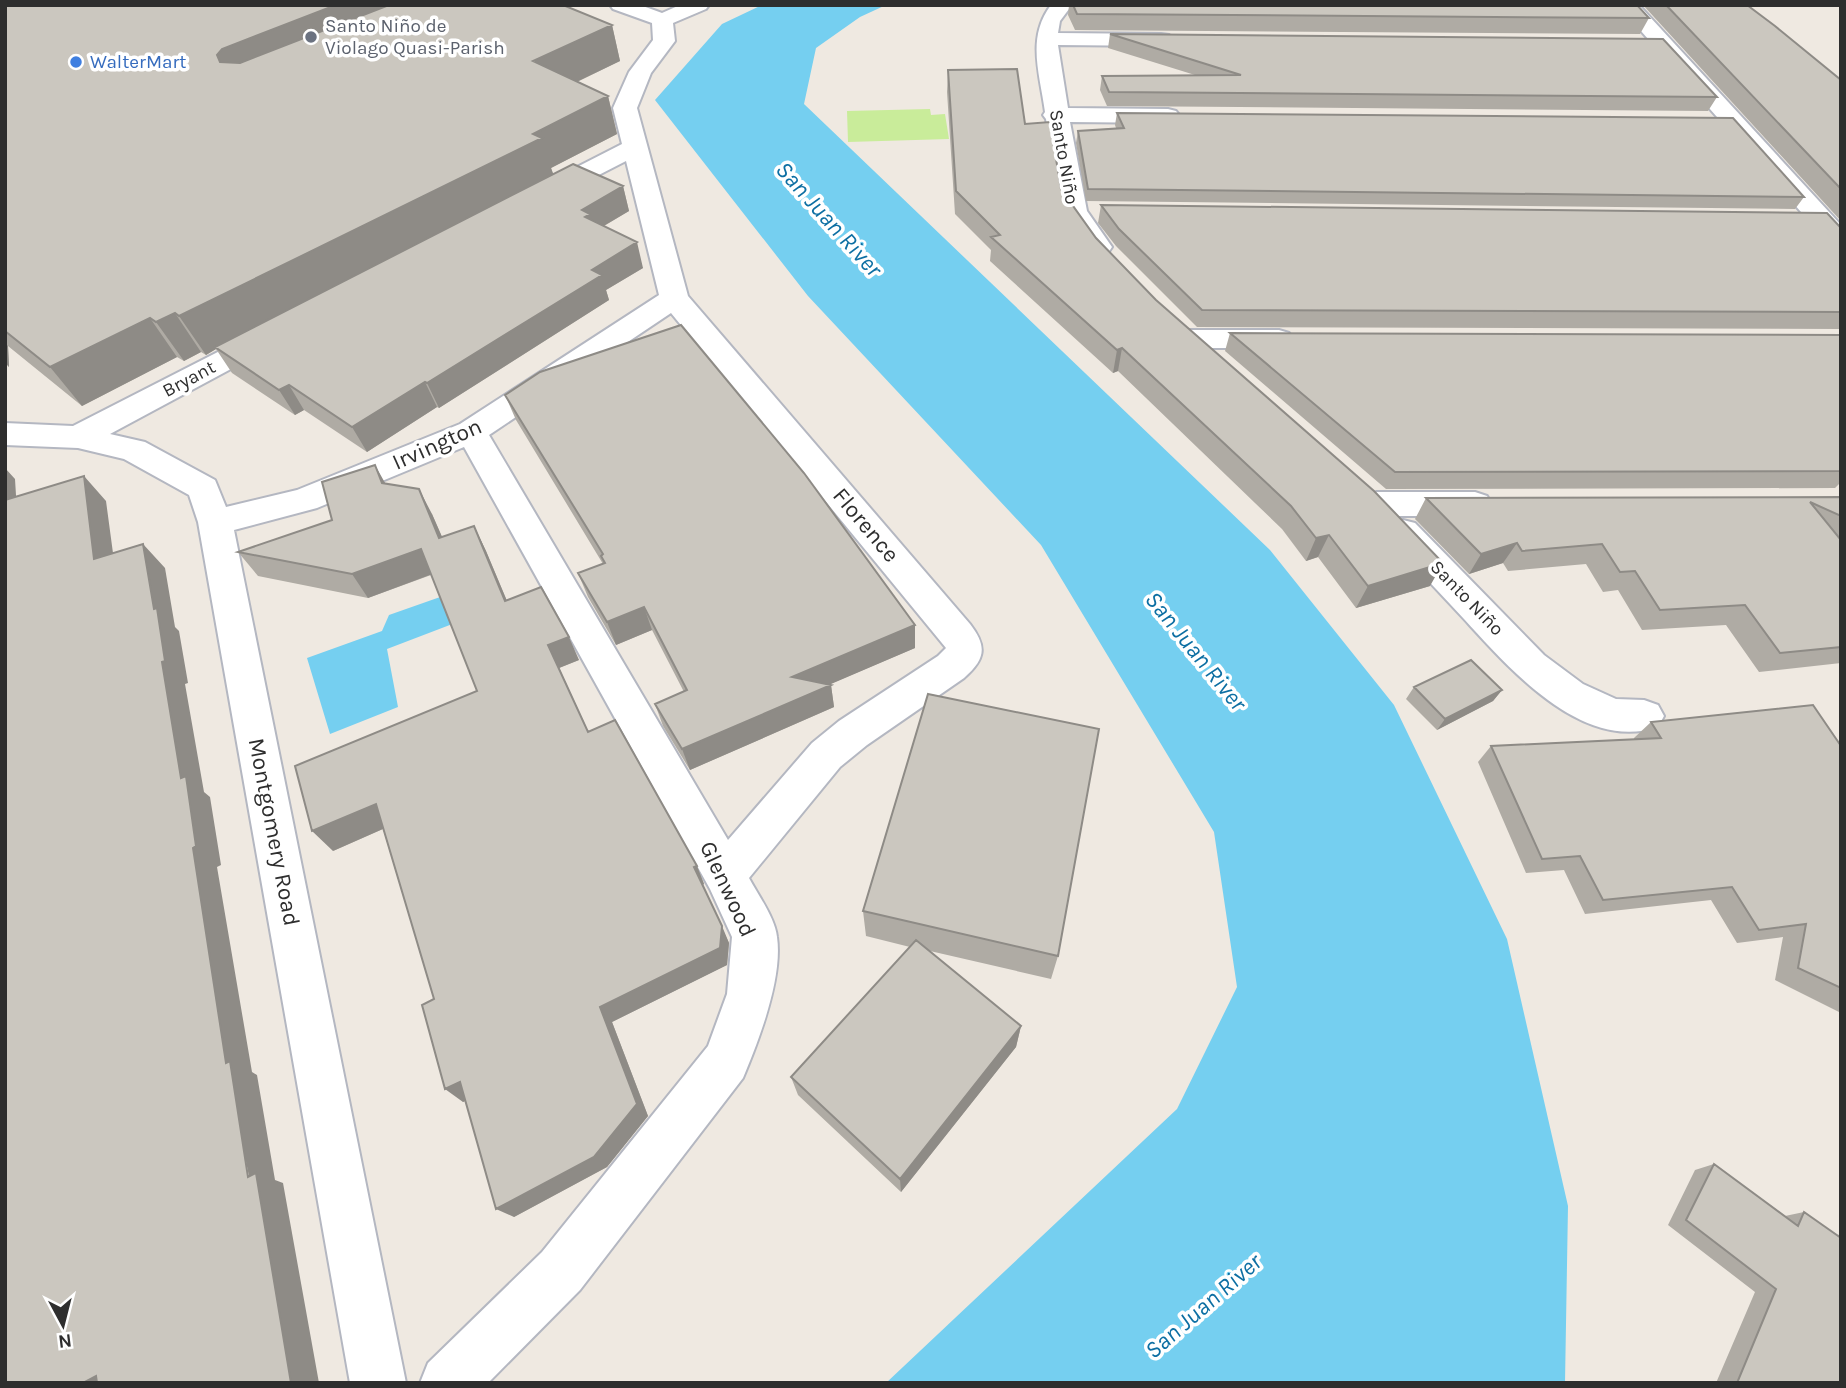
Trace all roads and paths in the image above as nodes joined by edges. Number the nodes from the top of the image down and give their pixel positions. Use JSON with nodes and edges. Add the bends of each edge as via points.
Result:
{"nodes":[{"id":1,"x":620,"y":5,"type":"edge"},
{"id":2,"x":699,"y":5,"type":"edge"},
{"id":3,"x":1062,"y":5,"type":"edge"},
{"id":4,"x":1628,"y":5,"type":"edge"},
{"id":5,"x":662,"y":20,"type":"junction"},
{"id":6,"x":1046,"y":39,"type":"junction"},
{"id":7,"x":1184,"y":40,"type":"edge"},
{"id":8,"x":1636,"y":44,"type":"edge"},
{"id":9,"x":1664,"y":44,"type":"junction"},
{"id":10,"x":1055,"y":115,"type":"junction"},
{"id":11,"x":1194,"y":116,"type":"edge"},
{"id":12,"x":1706,"y":121,"type":"edge"},
{"id":13,"x":1733,"y":121,"type":"junction"},
{"id":14,"x":634,"y":146,"type":"junction"},
{"id":15,"x":523,"y":205,"type":"edge"},
{"id":16,"x":1074,"y":212,"type":"junction"},
{"id":17,"x":1102,"y":213,"type":"edge"},
{"id":18,"x":1795,"y":220,"type":"edge"},
{"id":19,"x":1822,"y":220,"type":"junction"},
{"id":20,"x":1841,"y":241,"type":"edge"},
{"id":21,"x":1112,"y":263,"type":"edge"},
{"id":22,"x":674,"y":298,"type":"junction"},
{"id":23,"x":288,"y":327,"type":"edge"},
{"id":24,"x":1301,"y":339,"type":"edge"},
{"id":25,"x":1221,"y":367,"type":"edge"},
{"id":26,"x":471,"y":432,"type":"junction"},
{"id":27,"x":5,"y":434,"type":"edge"},
{"id":28,"x":78,"y":437,"type":"junction"},
{"id":29,"x":1500,"y":504,"type":"edge"},
{"id":30,"x":215,"y":522,"type":"junction"},
{"id":31,"x":1644,"y":716,"type":"dead end"},
{"id":32,"x":725,"y":875,"type":"junction"},
{"id":33,"x":379,"y":1383,"type":"edge"},
{"id":34,"x":448,"y":1383,"type":"edge"}],
"edges":[{"from":1,"to":5,"type":"street"},
{"from":2,"to":5,"type":"street"},
{"from":3,"to":6,"type":"street","via":[[1050,21]]},
{"from":4,"to":9,"type":"street"},
{"from":5,"to":14,"type":"street","name":"Florence","via":[[664,41],[640,72],[625,108]]},
{"from":6,"to":7,"type":"street"},
{"from":6,"to":10,"type":"street","name":"Santo Niño"},
{"from":8,"to":9,"type":"street"},
{"from":9,"to":13,"type":"street"},
{"from":10,"to":11,"type":"street"},
{"from":10,"to":16,"type":"street","name":"Santo Niño"},
{"from":12,"to":13,"type":"street"},
{"from":13,"to":19,"type":"street"},
{"from":14,"to":15,"type":"street"},
{"from":14,"to":22,"type":"street","name":"Florence"},
{"from":16,"to":17,"type":"street"},
{"from":16,"to":21,"type":"street","name":"Santo Niño"},
{"from":18,"to":19,"type":"street"},
{"from":19,"to":20,"type":"street"},
{"from":22,"to":26,"type":"street","name":"Irvington"},
{"from":22,"to":32,"type":"street","name":"Florence","via":[[957,634],[966,651],[951,667],[826,755]]},
{"from":23,"to":28,"type":"street","name":"Bryant"},
{"from":24,"to":25,"type":"street","via":[[1181,332]]},
{"from":26,"to":30,"type":"street","name":"Irvington","via":[[305,500]]},
{"from":26,"to":32,"type":"street","name":"Glenwood"},
{"from":27,"to":28,"type":"street","name":"Montgomery Road"},
{"from":28,"to":30,"type":"street","name":"Montgomery Road","via":[[134,450],[203,488]]},
{"from":29,"to":31,"type":"street","name":"Santo Niño","via":[[1367,495],[1531,666],[1569,695],[1613,715]]},
{"from":30,"to":33,"type":"street","name":"Montgomery Road"},
{"from":32,"to":34,"type":"street","name":"Glenwood","via":[[755,936],[750,995],[726,1061],[561,1271]]}]}
